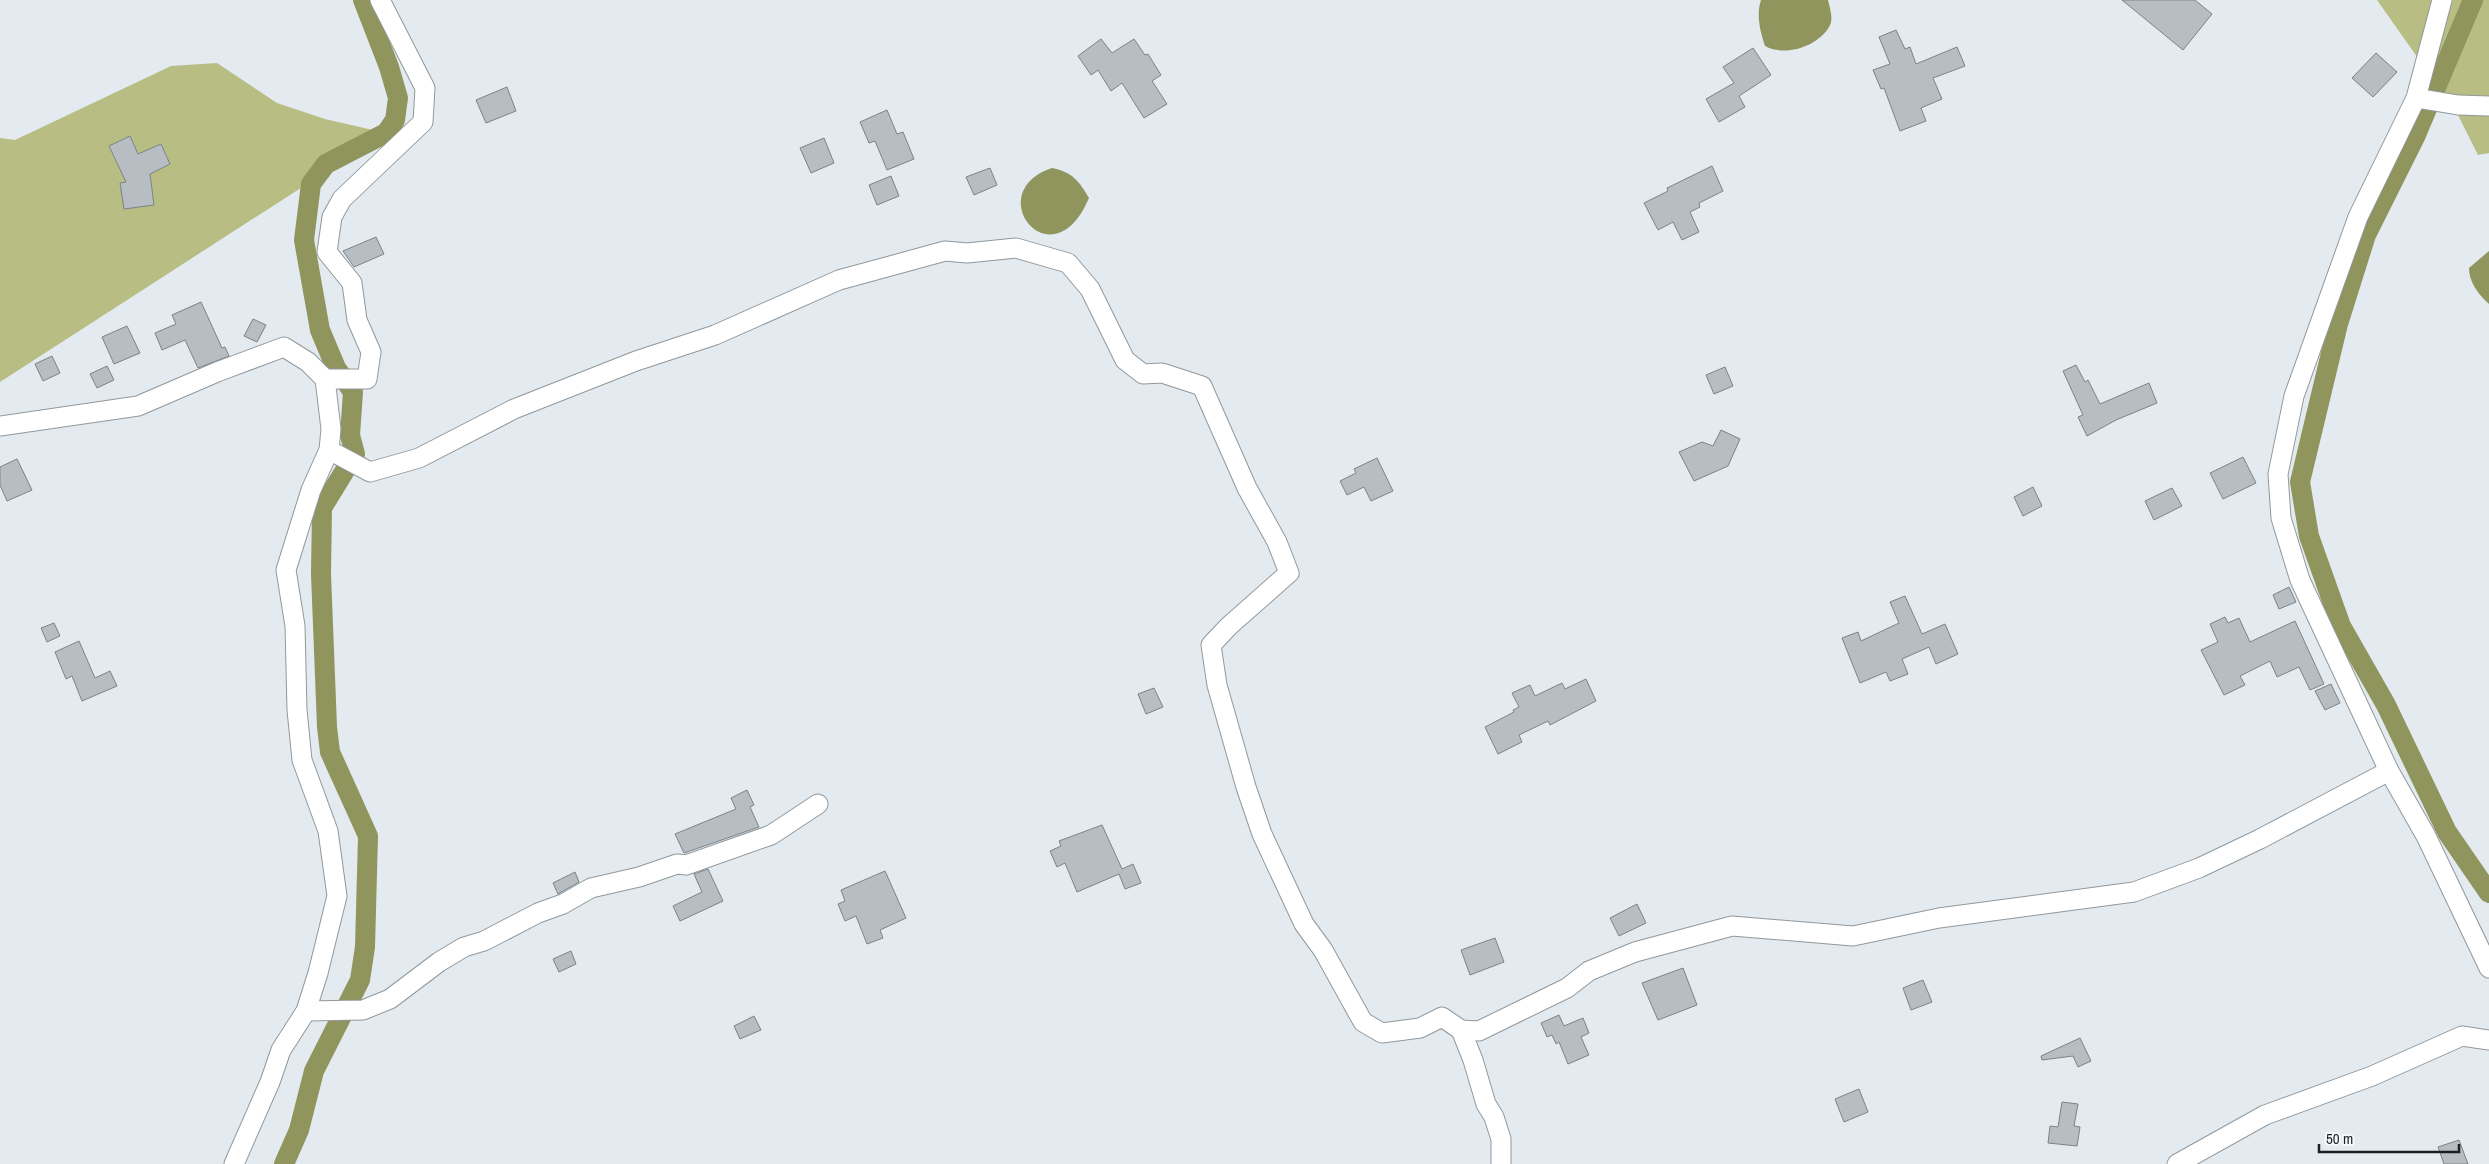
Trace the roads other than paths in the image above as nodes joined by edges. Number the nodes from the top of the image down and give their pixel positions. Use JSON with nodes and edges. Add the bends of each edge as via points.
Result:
{"nodes":[{"id":1,"x":380,"y":0,"type":"edge"},
{"id":2,"x":2442,"y":0,"type":"edge"},
{"id":3,"x":2416,"y":98,"type":"junction"},
{"id":4,"x":2489,"y":106,"type":"edge"},
{"id":5,"x":325,"y":379,"type":"junction"},
{"id":6,"x":0,"y":426,"type":"edge"},
{"id":7,"x":329,"y":450,"type":"junction"},
{"id":8,"x":2389,"y":771,"type":"junction"},
{"id":9,"x":818,"y":804,"type":"dead end"},
{"id":10,"x":2489,"y":968,"type":"edge"},
{"id":11,"x":312,"y":1012,"type":"junction"},
{"id":12,"x":1461,"y":1030,"type":"junction"},
{"id":13,"x":2489,"y":1040,"type":"edge"},
{"id":14,"x":234,"y":1164,"type":"edge"},
{"id":15,"x":1502,"y":1164,"type":"edge"},
{"id":16,"x":2177,"y":1164,"type":"edge"}],
"edges":[{"from":1,"to":5,"type":"street","via":[[425,88],[423,122],[342,199],[332,217],[327,252],[352,282],[357,320],[371,352],[368,379]]},
{"from":2,"to":3,"type":"street"},
{"from":3,"to":4,"type":"street"},
{"from":3,"to":8,"type":"street","via":[[2358,217],[2294,396],[2278,474],[2281,518],[2300,580]]},
{"from":5,"to":6,"type":"street","via":[[308,362],[284,347],[138,406]]},
{"from":5,"to":7,"type":"street","via":[[331,430]]},
{"from":7,"to":11,"type":"street","via":[[311,490],[286,570],[295,626],[302,760],[328,831],[337,896]]},
{"from":7,"to":12,"type":"street","via":[[370,472],[418,458],[514,409],[636,360],[715,336],[839,280],[945,251],[967,254],[1016,248],[1068,263],[1090,289],[1125,360],[1144,374],[1162,373],[1202,386],[1289,573],[1211,645],[1217,685],[1246,787],[1262,834],[1304,924],[1323,950],[1363,1022],[1382,1033],[1420,1028],[1442,1017]]},
{"from":8,"to":10,"type":"street","via":[[2426,836]]},
{"from":8,"to":12,"type":"street","via":[[2243,848],[2134,892],[1939,918],[1853,936],[1732,926],[1635,952],[1589,971],[1567,988],[1479,1030]]},
{"from":9,"to":11,"type":"street","via":[[771,835],[686,865],[677,864],[591,888],[484,941],[464,947],[390,999],[363,1010]]},
{"from":11,"to":14,"type":"street","via":[[281,1050]]},
{"from":12,"to":15,"type":"street","via":[[1501,1139]]},
{"from":13,"to":16,"type":"street","via":[[2462,1036],[2372,1076],[2265,1115]]}]}
